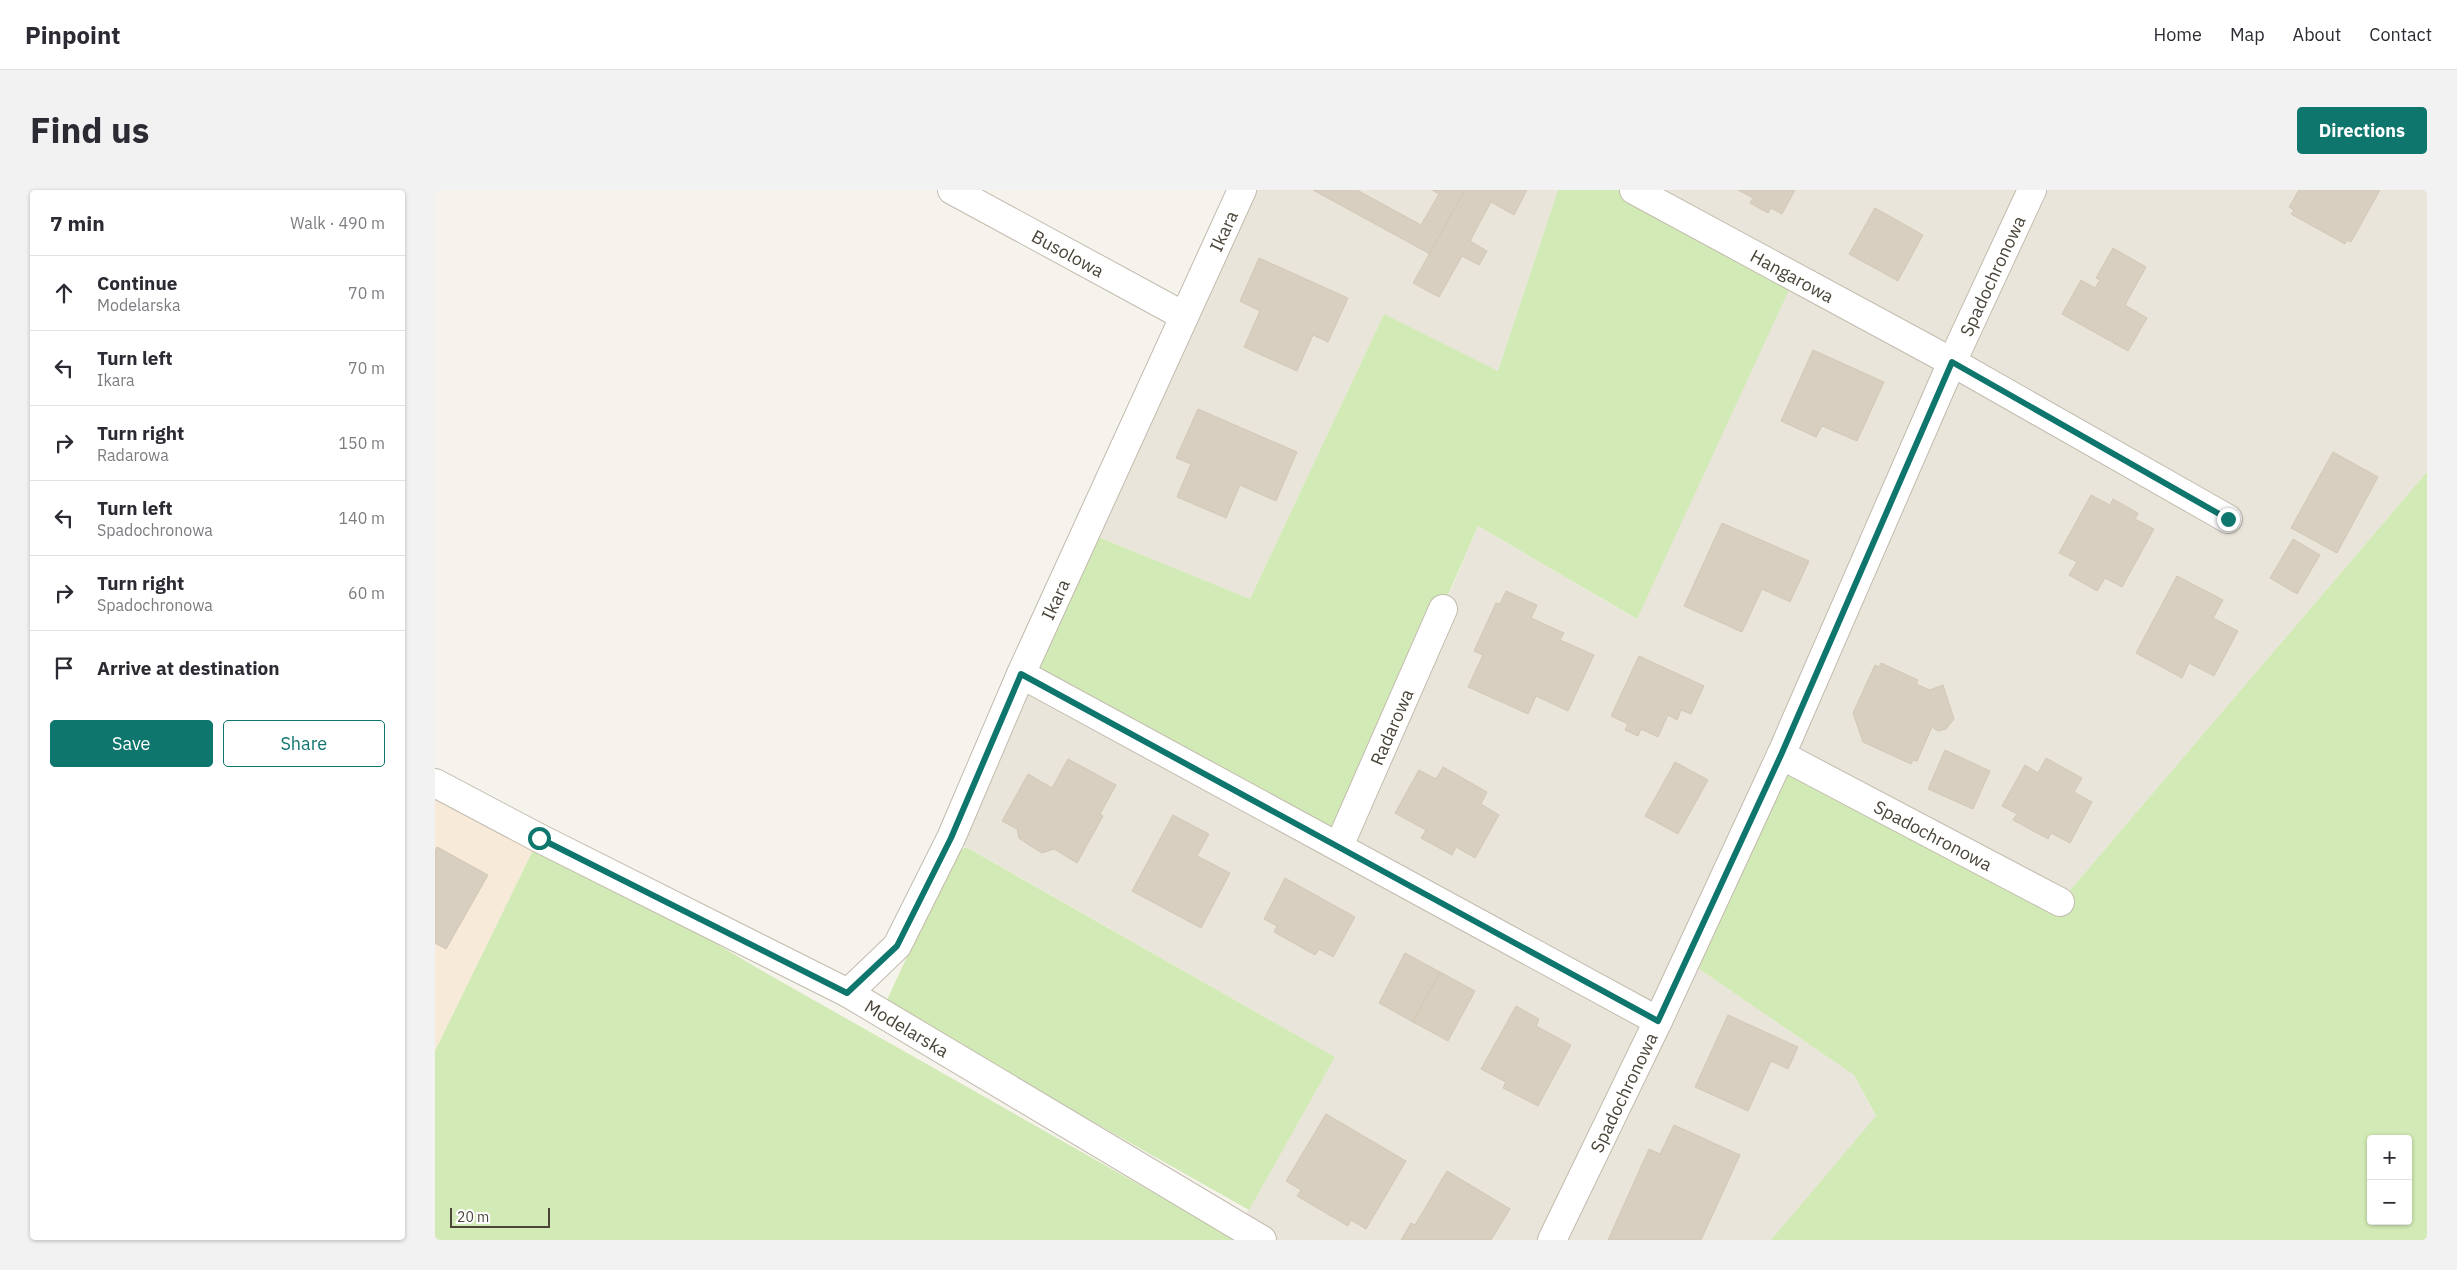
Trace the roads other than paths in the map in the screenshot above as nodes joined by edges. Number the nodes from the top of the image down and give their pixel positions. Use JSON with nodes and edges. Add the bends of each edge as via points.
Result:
{"nodes":[{"id":1,"x":952,"y":190,"type":"edge"},
{"id":2,"x":1242,"y":190,"type":"edge"},
{"id":3,"x":1634,"y":190,"type":"edge"},
{"id":4,"x":2032,"y":190,"type":"edge"},
{"id":5,"x":1184,"y":316,"type":"junction"},
{"id":6,"x":1952,"y":362,"type":"junction"},
{"id":7,"x":2228,"y":519,"type":"dead end"},
{"id":8,"x":1443,"y":609,"type":"dead end"},
{"id":9,"x":1021,"y":674,"type":"junction"},
{"id":10,"x":1781,"y":755,"type":"junction"},
{"id":11,"x":435,"y":783,"type":"edge"},
{"id":12,"x":1339,"y":846,"type":"junction"},
{"id":13,"x":2060,"y":902,"type":"dead end"},
{"id":14,"x":847,"y":993,"type":"junction"},
{"id":15,"x":1658,"y":1021,"type":"junction"},
{"id":16,"x":1262,"y":1240,"type":"edge"},
{"id":17,"x":1553,"y":1240,"type":"edge"}],
"edges":[{"from":1,"to":5,"type":"street","name":"Busolowa"},
{"from":2,"to":5,"type":"street","name":"Ikara"},
{"from":3,"to":6,"type":"street","name":"Hangarowa"},
{"from":4,"to":6,"type":"street","name":"Spadochronowa"},
{"from":5,"to":9,"type":"street","name":"Ikara"},
{"from":6,"to":7,"type":"street"},
{"from":6,"to":10,"type":"street","name":"Spadochronowa"},
{"from":8,"to":12,"type":"street","name":"Radarowa"},
{"from":9,"to":12,"type":"street"},
{"from":9,"to":14,"type":"street","name":"Ikara","via":[[951,838],[897,946]]},
{"from":10,"to":13,"type":"street","name":"Spadochronowa"},
{"from":10,"to":15,"type":"street","name":"Spadochronowa"},
{"from":11,"to":14,"type":"street","name":"Modelarska"},
{"from":12,"to":15,"type":"street"},
{"from":14,"to":16,"type":"street","name":"Modelarska"},
{"from":15,"to":17,"type":"street","name":"Spadochronowa"}]}
